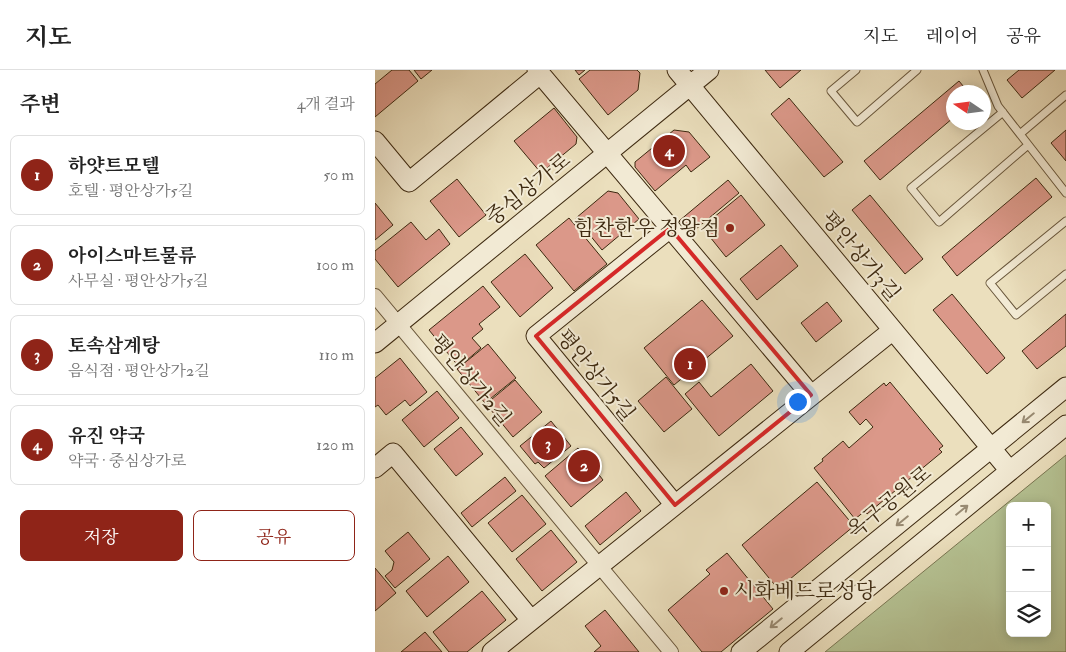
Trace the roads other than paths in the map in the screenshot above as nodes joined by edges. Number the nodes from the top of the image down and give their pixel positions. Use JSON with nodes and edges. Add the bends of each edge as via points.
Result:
{"nodes":[{"id":1,"x":677,"y":70,"type":"edge"},
{"id":2,"x":709,"y":70,"type":"edge"},
{"id":3,"x":856,"y":70,"type":"edge"},
{"id":4,"x":917,"y":70,"type":"edge"},
{"id":5,"x":983,"y":70,"type":"edge"},
{"id":6,"x":539,"y":72,"type":"edge"},
{"id":7,"x":690,"y":86,"type":"junction"},
{"id":8,"x":1066,"y":95,"type":"edge"},
{"id":9,"x":1003,"y":112,"type":"junction"},
{"id":10,"x":1020,"y":134,"type":"junction"},
{"id":11,"x":375,"y":142,"type":"edge"},
{"id":12,"x":1028,"y":145,"type":"junction"},
{"id":13,"x":607,"y":153,"type":"junction"},
{"id":14,"x":1066,"y":193,"type":"edge"},
{"id":15,"x":1066,"y":221,"type":"edge"},
{"id":16,"x":670,"y":228,"type":"junction"},
{"id":17,"x":1066,"y":274,"type":"edge"},
{"id":18,"x":375,"y":296,"type":"edge"},
{"id":19,"x":398,"y":324,"type":"junction"},
{"id":20,"x":893,"y":330,"type":"junction"},
{"id":21,"x":375,"y":343,"type":"edge"},
{"id":22,"x":1066,"y":388,"type":"edge"},
{"id":23,"x":811,"y":395,"type":"junction"},
{"id":24,"x":1066,"y":425,"type":"edge"},
{"id":25,"x":991,"y":448,"type":"junction"},
{"id":26,"x":375,"y":468,"type":"edge"},
{"id":27,"x":1010,"y":471,"type":"junction"},
{"id":28,"x":675,"y":505,"type":"junction"},
{"id":29,"x":599,"y":565,"type":"junction"},
{"id":30,"x":531,"y":620,"type":"junction"},
{"id":31,"x":492,"y":652,"type":"edge"},
{"id":32,"x":671,"y":652,"type":"edge"},
{"id":33,"x":741,"y":652,"type":"edge"},
{"id":34,"x":789,"y":652,"type":"edge"}],
"edges":[{"from":1,"to":7,"type":"street","name":"평안상가3길"},
{"from":2,"to":7,"type":"street","name":"중심상가로"},
{"from":3,"to":4,"type":"lane","via":[[831,91],[857,122]]},
{"from":5,"to":9,"type":"lane"},
{"from":6,"to":11,"type":"street","via":[[409,182]]},
{"from":6,"to":13,"type":"street"},
{"from":7,"to":13,"type":"street","name":"중심상가로"},
{"from":7,"to":20,"type":"street","name":"평안상가3길"},
{"from":8,"to":10,"type":"lane"},
{"from":9,"to":10,"type":"lane"},
{"from":9,"to":12,"type":"lane","via":[[911,188],[939,222]]},
{"from":10,"to":12,"type":"lane"},
{"from":12,"to":14,"type":"lane"},
{"from":13,"to":16,"type":"street"},
{"from":13,"to":19,"type":"street","name":"중심상가로"},
{"from":15,"to":17,"type":"lane","via":[[990,283],[1015,315]]},
{"from":16,"to":23,"type":"street"},
{"from":16,"to":28,"type":"street","name":"평안상가5길","via":[[536,336]]},
{"from":18,"to":19,"type":"street","name":"평안상가2길"},
{"from":19,"to":21,"type":"street","name":"중심상가로"},
{"from":19,"to":29,"type":"street","name":"평안상가2길"},
{"from":20,"to":23,"type":"street"},
{"from":20,"to":25,"type":"street","name":"평안상가3길"},
{"from":22,"to":25,"type":"street","name":"옥구공원로","one_way":true},
{"from":23,"to":28,"type":"street"},
{"from":24,"to":27,"type":"street"},
{"from":25,"to":27,"type":"street","name":"평안상가3길"},
{"from":25,"to":33,"type":"street","name":"옥구공원로","one_way":true},
{"from":26,"to":30,"type":"street","via":[[393,453]]},
{"from":34,"to":27,"type":"street","one_way":true},
{"from":28,"to":29,"type":"street"},
{"from":29,"to":30,"type":"street"},
{"from":29,"to":32,"type":"street","name":"평안상가2길"},
{"from":30,"to":31,"type":"street"}]}
